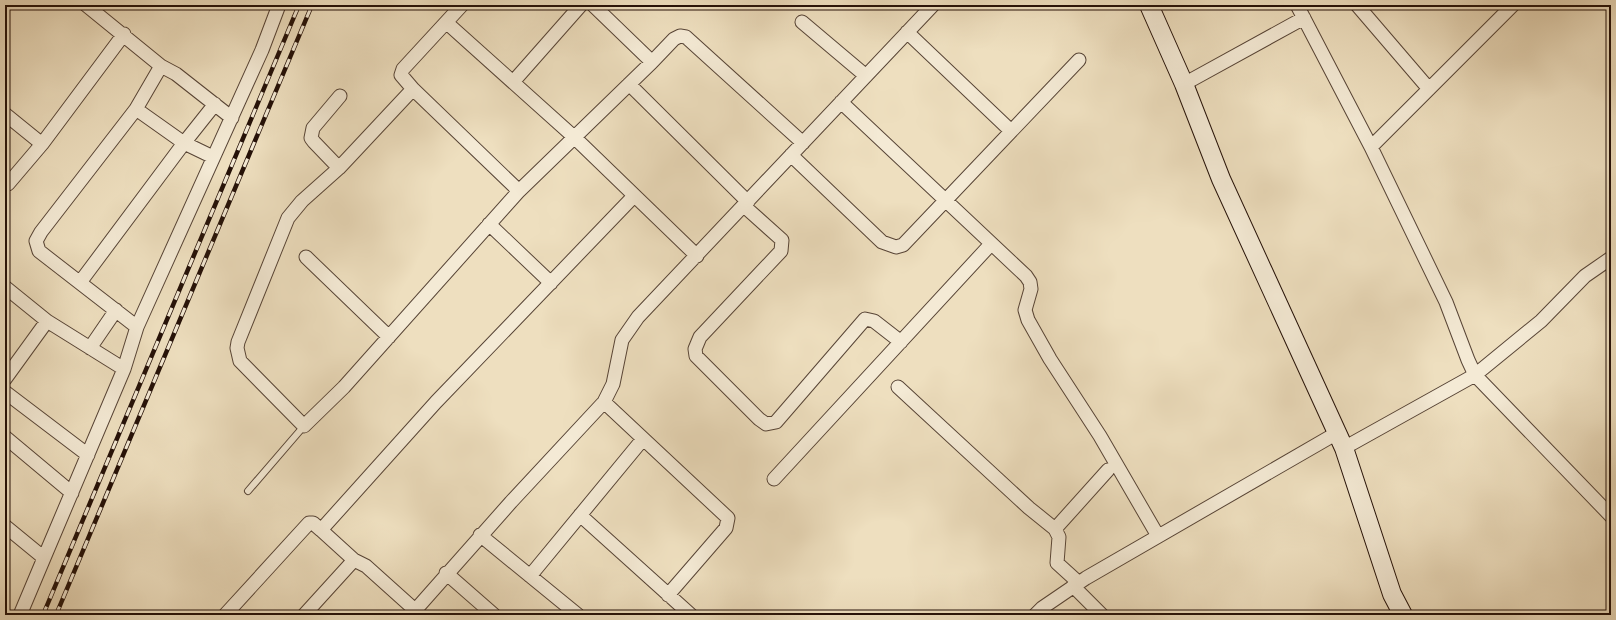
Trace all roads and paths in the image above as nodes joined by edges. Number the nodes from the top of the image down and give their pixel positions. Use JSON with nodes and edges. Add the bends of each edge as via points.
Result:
{"nodes":[{"id":1,"x":86,"y":5,"type":"edge"},
{"id":2,"x":279,"y":5,"type":"edge"},
{"id":3,"x":462,"y":5,"type":"edge"},
{"id":4,"x":581,"y":5,"type":"edge"},
{"id":5,"x":593,"y":5,"type":"edge"},
{"id":6,"x":933,"y":5,"type":"edge"},
{"id":7,"x":1148,"y":5,"type":"edge"},
{"id":8,"x":1357,"y":5,"type":"edge"},
{"id":9,"x":1512,"y":5,"type":"edge"},
{"id":10,"x":1303,"y":10,"type":"edge"},
{"id":11,"x":802,"y":22,"type":"dead end"},
{"id":12,"x":447,"y":23,"type":"junction"},
{"id":13,"x":907,"y":32,"type":"junction"},
{"id":14,"x":124,"y":34,"type":"junction"},
{"id":15,"x":1079,"y":60,"type":"dead end"},
{"id":16,"x":652,"y":62,"type":"junction"},
{"id":17,"x":161,"y":66,"type":"junction"},
{"id":18,"x":866,"y":76,"type":"junction"},
{"id":19,"x":513,"y":82,"type":"junction"},
{"id":20,"x":629,"y":84,"type":"junction"},
{"id":21,"x":1184,"y":84,"type":"junction"},
{"id":22,"x":1429,"y":89,"type":"junction"},
{"id":23,"x":414,"y":90,"type":"junction"},
{"id":24,"x":340,"y":96,"type":"dead end"},
{"id":25,"x":841,"y":102,"type":"junction"},
{"id":26,"x":215,"y":104,"type":"junction"},
{"id":27,"x":136,"y":109,"type":"junction"},
{"id":28,"x":5,"y":114,"type":"edge"},
{"id":29,"x":232,"y":118,"type":"junction"},
{"id":30,"x":1011,"y":131,"type":"junction"},
{"id":31,"x":574,"y":137,"type":"junction"},
{"id":32,"x":184,"y":143,"type":"junction"},
{"id":33,"x":803,"y":143,"type":"junction"},
{"id":34,"x":42,"y":144,"type":"junction"},
{"id":35,"x":1371,"y":147,"type":"junction"},
{"id":36,"x":791,"y":155,"type":"junction"},
{"id":37,"x":213,"y":157,"type":"junction"},
{"id":38,"x":339,"y":168,"type":"junction"},
{"id":39,"x":6,"y":185,"type":"edge"},
{"id":40,"x":519,"y":191,"type":"junction"},
{"id":41,"x":634,"y":196,"type":"junction"},
{"id":42,"x":944,"y":201,"type":"junction"},
{"id":43,"x":746,"y":204,"type":"junction"},
{"id":44,"x":489,"y":224,"type":"junction"},
{"id":45,"x":991,"y":244,"type":"junction"},
{"id":46,"x":697,"y":256,"type":"junction"},
{"id":47,"x":306,"y":257,"type":"dead end"},
{"id":48,"x":1611,"y":258,"type":"edge"},
{"id":49,"x":80,"y":282,"type":"junction"},
{"id":50,"x":551,"y":283,"type":"junction"},
{"id":51,"x":5,"y":287,"type":"edge"},
{"id":52,"x":116,"y":310,"type":"junction"},
{"id":53,"x":47,"y":321,"type":"junction"},
{"id":54,"x":138,"y":327,"type":"junction"},
{"id":55,"x":389,"y":337,"type":"junction"},
{"id":56,"x":901,"y":342,"type":"junction"},
{"id":57,"x":90,"y":348,"type":"junction"},
{"id":58,"x":124,"y":369,"type":"junction"},
{"id":59,"x":1475,"y":375,"type":"junction"},
{"id":60,"x":5,"y":379,"type":"edge"},
{"id":61,"x":898,"y":387,"type":"dead end"},
{"id":62,"x":5,"y":392,"type":"edge"},
{"id":63,"x":604,"y":402,"type":"junction"},
{"id":64,"x":304,"y":426,"type":"junction"},
{"id":65,"x":5,"y":438,"type":"edge"},
{"id":66,"x":643,"y":439,"type":"junction"},
{"id":67,"x":1340,"y":441,"type":"junction"},
{"id":68,"x":88,"y":455,"type":"junction"},
{"id":69,"x":1108,"y":470,"type":"dead end"},
{"id":70,"x":774,"y":479,"type":"dead end"},
{"id":71,"x":248,"y":491,"type":"dead end"},
{"id":72,"x":72,"y":493,"type":"junction"},
{"id":73,"x":580,"y":515,"type":"junction"},
{"id":74,"x":1611,"y":516,"type":"edge"},
{"id":75,"x":5,"y":526,"type":"edge"},
{"id":76,"x":1054,"y":529,"type":"junction"},
{"id":77,"x":321,"y":530,"type":"junction"},
{"id":78,"x":480,"y":535,"type":"junction"},
{"id":79,"x":1158,"y":536,"type":"junction"},
{"id":80,"x":44,"y":558,"type":"junction"},
{"id":81,"x":354,"y":560,"type":"junction"},
{"id":82,"x":446,"y":573,"type":"junction"},
{"id":83,"x":530,"y":576,"type":"junction"},
{"id":84,"x":1076,"y":584,"type":"junction"},
{"id":85,"x":668,"y":595,"type":"junction"},
{"id":86,"x":413,"y":613,"type":"edge"},
{"id":87,"x":20,"y":615,"type":"edge"},
{"id":88,"x":225,"y":615,"type":"edge"},
{"id":89,"x":304,"y":615,"type":"edge"},
{"id":90,"x":494,"y":615,"type":"edge"},
{"id":91,"x":578,"y":615,"type":"edge"},
{"id":92,"x":691,"y":615,"type":"edge"},
{"id":93,"x":1036,"y":615,"type":"edge"},
{"id":94,"x":1102,"y":615,"type":"edge"},
{"id":95,"x":1403,"y":615,"type":"edge"}],
"edges":[{"from":1,"to":14,"type":"street"},
{"from":2,"to":29,"type":"street"},
{"from":3,"to":12,"type":"street"},
{"from":4,"to":19,"type":"street"},
{"from":5,"to":16,"type":"street"},
{"from":6,"to":13,"type":"street"},
{"from":7,"to":21,"type":"street"},
{"from":8,"to":22,"type":"street"},
{"from":9,"to":22,"type":"street"},
{"from":10,"to":21,"type":"street"},
{"from":10,"to":35,"type":"street"},
{"from":11,"to":18,"type":"street"},
{"from":12,"to":19,"type":"street"},
{"from":12,"to":23,"type":"street","via":[[403,69],[401,75]]},
{"from":13,"to":18,"type":"street"},
{"from":13,"to":30,"type":"street"},
{"from":14,"to":17,"type":"street"},
{"from":14,"to":34,"type":"street"},
{"from":15,"to":30,"type":"street"},
{"from":16,"to":20,"type":"street"},
{"from":16,"to":33,"type":"street","via":[[674,39],[686,37]]},
{"from":17,"to":26,"type":"street","via":[[176,74]]},
{"from":17,"to":27,"type":"street"},
{"from":18,"to":25,"type":"street"},
{"from":19,"to":31,"type":"street"},
{"from":20,"to":31,"type":"street"},
{"from":20,"to":43,"type":"street"},
{"from":21,"to":67,"type":"street","via":[[1221,179]]},
{"from":22,"to":35,"type":"street"},
{"from":23,"to":38,"type":"street"},
{"from":23,"to":40,"type":"street"},
{"from":24,"to":38,"type":"street","via":[[313,128],[311,134],[314,142]]},
{"from":25,"to":33,"type":"street"},
{"from":25,"to":42,"type":"street"},
{"from":26,"to":29,"type":"street"},
{"from":26,"to":32,"type":"street"},
{"from":27,"to":32,"type":"street"},
{"from":27,"to":49,"type":"street","via":[[36,241],[39,251]]},
{"from":28,"to":34,"type":"street"},
{"from":29,"to":37,"type":"street"},
{"from":30,"to":42,"type":"street"},
{"from":31,"to":40,"type":"street"},
{"from":31,"to":41,"type":"street"},
{"from":32,"to":37,"type":"street"},
{"from":32,"to":49,"type":"street"},
{"from":33,"to":36,"type":"street"},
{"from":34,"to":39,"type":"street"},
{"from":35,"to":59,"type":"street","via":[[1446,302]]},
{"from":36,"to":42,"type":"street","via":[[888,246],[903,245]]},
{"from":36,"to":43,"type":"street"},
{"from":37,"to":54,"type":"street"},
{"from":38,"to":64,"type":"street","via":[[302,201],[288,218],[237,348],[240,361]]},
{"from":40,"to":44,"type":"street"},
{"from":41,"to":46,"type":"street"},
{"from":41,"to":50,"type":"street"},
{"from":42,"to":45,"type":"street"},
{"from":43,"to":46,"type":"street"},
{"from":43,"to":56,"type":"street","via":[[782,240],[781,252],[700,337],[695,349],[696,356],[759,419],[766,424],[776,422],[865,319],[874,321]]},
{"from":44,"to":50,"type":"street"},
{"from":44,"to":55,"type":"street"},
{"from":45,"to":56,"type":"street"},
{"from":45,"to":79,"type":"street","via":[[1030,282],[1031,295],[1025,310],[1028,320]]},
{"from":46,"to":63,"type":"street","via":[[630,327],[622,340],[613,384]]},
{"from":47,"to":55,"type":"street"},
{"from":48,"to":59,"type":"street","via":[[1585,276],[1541,322]]},
{"from":49,"to":52,"type":"street"},
{"from":50,"to":77,"type":"street","via":[[436,402]]},
{"from":51,"to":53,"type":"street"},
{"from":52,"to":54,"type":"street"},
{"from":52,"to":57,"type":"street"},
{"from":53,"to":57,"type":"street"},
{"from":53,"to":60,"type":"street"},
{"from":54,"to":58,"type":"street"},
{"from":55,"to":64,"type":"street"},
{"from":56,"to":70,"type":"street"},
{"from":57,"to":58,"type":"street"},
{"from":58,"to":68,"type":"street"},
{"from":59,"to":67,"type":"street"},
{"from":59,"to":74,"type":"street"},
{"from":61,"to":76,"type":"street"},
{"from":62,"to":68,"type":"street"},
{"from":63,"to":66,"type":"street"},
{"from":63,"to":78,"type":"street"},
{"from":64,"to":71,"type":"lane"},
{"from":65,"to":72,"type":"street"},
{"from":66,"to":73,"type":"street"},
{"from":66,"to":85,"type":"street","via":[[728,518],[726,528]]},
{"from":67,"to":79,"type":"street"},
{"from":67,"to":95,"type":"street","via":[[1392,594]]},
{"from":68,"to":72,"type":"street"},
{"from":69,"to":76,"type":"street"},
{"from":72,"to":80,"type":"street"},
{"from":73,"to":83,"type":"street"},
{"from":73,"to":85,"type":"street"},
{"from":75,"to":80,"type":"street"},
{"from":76,"to":84,"type":"street","via":[[1059,537],[1057,562]]},
{"from":77,"to":81,"type":"street"},
{"from":77,"to":88,"type":"street","via":[[313,523],[309,523]]},
{"from":78,"to":82,"type":"street"},
{"from":78,"to":83,"type":"street"},
{"from":79,"to":84,"type":"street"},
{"from":80,"to":87,"type":"street"},
{"from":81,"to":86,"type":"street","via":[[366,566]]},
{"from":81,"to":89,"type":"street"},
{"from":82,"to":86,"type":"street"},
{"from":82,"to":90,"type":"street"},
{"from":83,"to":91,"type":"street"},
{"from":84,"to":93,"type":"street"},
{"from":84,"to":94,"type":"street"},
{"from":85,"to":92,"type":"street"}]}
